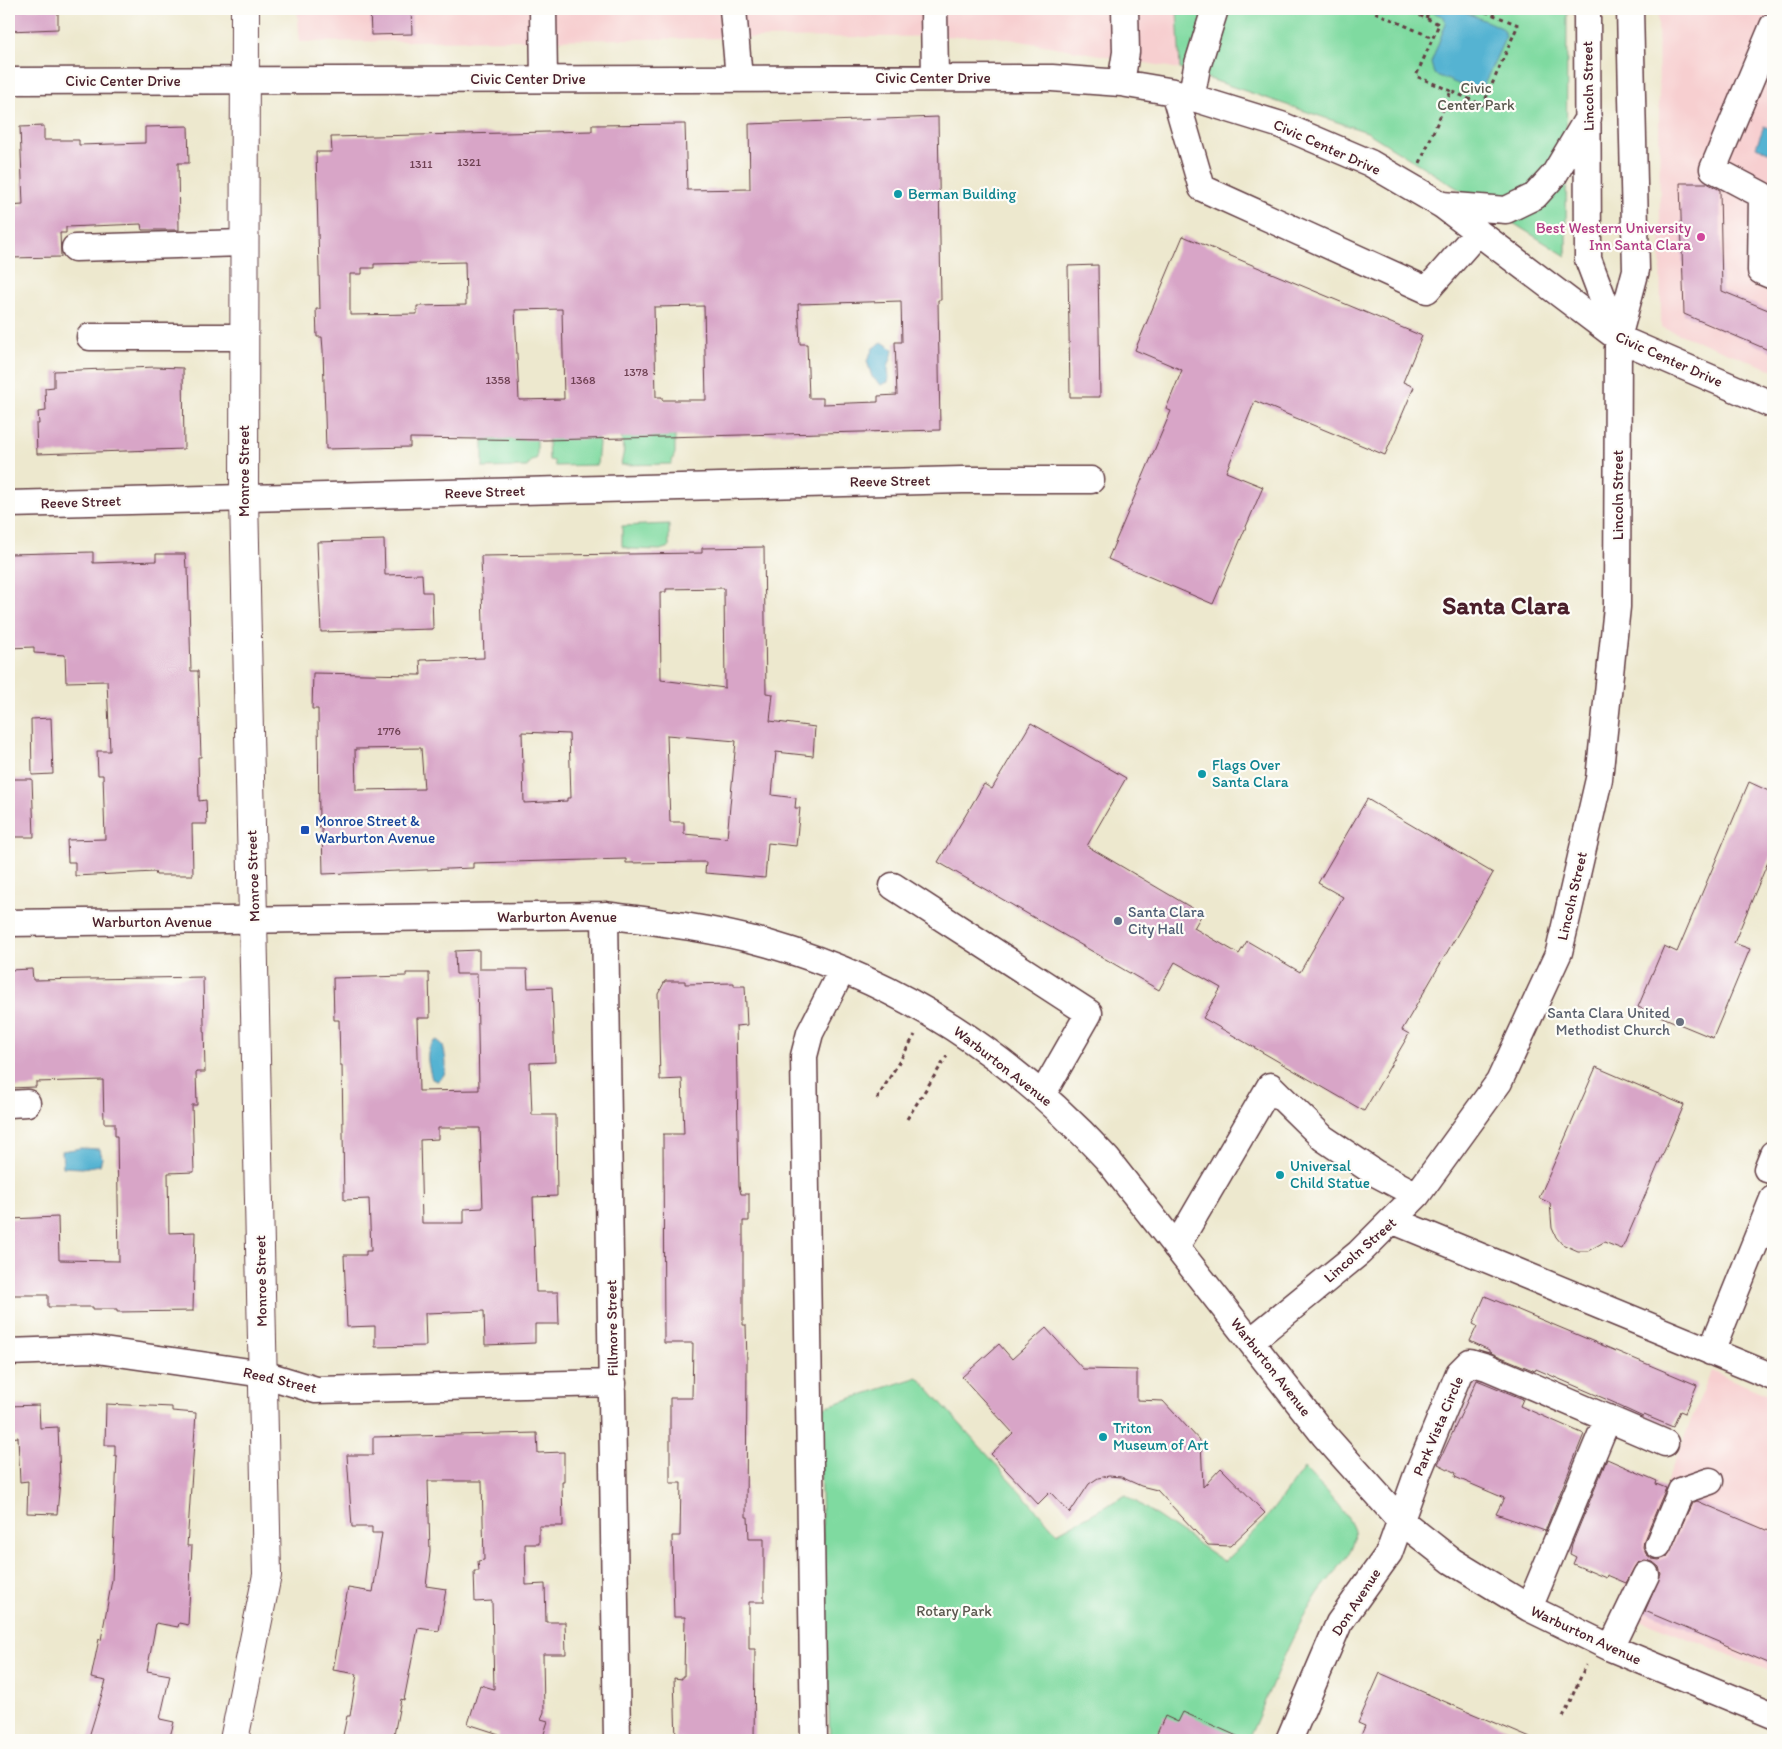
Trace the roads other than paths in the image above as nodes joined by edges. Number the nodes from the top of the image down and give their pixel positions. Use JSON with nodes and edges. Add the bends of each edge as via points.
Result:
{"nodes":[{"id":1,"x":245,"y":9,"type":"edge"},
{"id":2,"x":543,"y":9,"type":"edge"},
{"id":3,"x":733,"y":9,"type":"edge"},
{"id":4,"x":934,"y":9,"type":"edge"},
{"id":5,"x":1125,"y":9,"type":"edge"},
{"id":6,"x":1215,"y":9,"type":"edge"},
{"id":7,"x":1587,"y":9,"type":"edge"},
{"id":8,"x":1630,"y":9,"type":"edge"},
{"id":9,"x":1773,"y":26,"type":"edge"},
{"id":10,"x":1764,"y":76,"type":"edge"},
{"id":11,"x":935,"y":78,"type":"junction"},
{"id":12,"x":544,"y":79,"type":"junction"},
{"id":13,"x":739,"y":79,"type":"junction"},
{"id":14,"x":245,"y":80,"type":"junction"},
{"id":15,"x":9,"y":81,"type":"edge"},
{"id":16,"x":1121,"y":83,"type":"junction"},
{"id":17,"x":1183,"y":96,"type":"junction"},
{"id":18,"x":1588,"y":118,"type":"junction"},
{"id":19,"x":1442,"y":205,"type":"junction"},
{"id":20,"x":1478,"y":232,"type":"junction"},
{"id":21,"x":244,"y":242,"type":"junction"},
{"id":22,"x":76,"y":248,"type":"dead end"},
{"id":23,"x":1773,"y":276,"type":"edge"},
{"id":24,"x":90,"y":337,"type":"dead end"},
{"id":25,"x":244,"y":337,"type":"junction"},
{"id":26,"x":1618,"y":338,"type":"junction"},
{"id":27,"x":1773,"y":405,"type":"edge"},
{"id":28,"x":1091,"y":480,"type":"dead end"},
{"id":29,"x":244,"y":498,"type":"junction"},
{"id":30,"x":9,"y":504,"type":"edge"},
{"id":31,"x":893,"y":886,"type":"dead end"},
{"id":32,"x":605,"y":915,"type":"junction"},
{"id":33,"x":254,"y":921,"type":"junction"},
{"id":34,"x":9,"y":923,"type":"edge"},
{"id":35,"x":842,"y":970,"type":"junction"},
{"id":36,"x":1042,"y":1094,"type":"junction"},
{"id":37,"x":1773,"y":1154,"type":"edge"},
{"id":38,"x":1773,"y":1171,"type":"edge"},
{"id":39,"x":1417,"y":1195,"type":"junction"},
{"id":40,"x":1773,"y":1199,"type":"edge"},
{"id":41,"x":1394,"y":1221,"type":"junction"},
{"id":42,"x":1176,"y":1247,"type":"junction"},
{"id":43,"x":1251,"y":1341,"type":"junction"},
{"id":44,"x":9,"y":1352,"type":"edge"},
{"id":45,"x":1711,"y":1352,"type":"junction"},
{"id":46,"x":1772,"y":1372,"type":"edge"},
{"id":47,"x":263,"y":1374,"type":"junction"},
{"id":48,"x":613,"y":1383,"type":"junction"},
{"id":49,"x":1608,"y":1418,"type":"junction"},
{"id":50,"x":1665,"y":1443,"type":"dead end"},
{"id":51,"x":1710,"y":1481,"type":"dead end"},
{"id":52,"x":1400,"y":1520,"type":"junction"},
{"id":53,"x":1658,"y":1545,"type":"dead end"},
{"id":54,"x":1646,"y":1575,"type":"dead end"},
{"id":55,"x":1529,"y":1608,"type":"junction"},
{"id":56,"x":1611,"y":1648,"type":"junction"},
{"id":57,"x":1773,"y":1715,"type":"edge"},
{"id":58,"x":234,"y":1740,"type":"edge"},
{"id":59,"x":617,"y":1740,"type":"edge"},
{"id":60,"x":814,"y":1740,"type":"edge"},
{"id":61,"x":1289,"y":1740,"type":"edge"}],
"edges":[{"from":1,"to":14,"type":"main road","name":"Monroe Street"},
{"from":2,"to":12,"type":"street"},
{"from":3,"to":13,"type":"street"},
{"from":4,"to":11,"type":"street"},
{"from":5,"to":16,"type":"street","via":[[1126,52]]},
{"from":6,"to":17,"type":"street","via":[[1197,67]]},
{"from":7,"to":18,"type":"street","name":"Lincoln Street"},
{"from":8,"to":26,"type":"street","name":"Lincoln Street","via":[[1636,270]]},
{"from":9,"to":10,"type":"street"},
{"from":10,"to":23,"type":"street","via":[[1713,169],[1762,195],[1761,271]]},
{"from":11,"to":13,"type":"street","name":"Civic Center Drive"},
{"from":11,"to":16,"type":"street","name":"Civic Center Drive","via":[[1052,78]]},
{"from":12,"to":13,"type":"street","name":"Civic Center Drive"},
{"from":12,"to":14,"type":"street","name":"Civic Center Drive"},
{"from":14,"to":15,"type":"street","name":"Civic Center Drive"},
{"from":14,"to":21,"type":"main road","name":"Monroe Street"},
{"from":16,"to":17,"type":"street","name":"Civic Center Drive"},
{"from":17,"to":19,"type":"street","name":"Civic Center Drive","via":[[1281,125],[1370,163]]},
{"from":17,"to":20,"type":"street","via":[[1202,188],[1427,290]]},
{"from":18,"to":19,"type":"street","via":[[1554,175],[1535,196],[1506,210]]},
{"from":18,"to":26,"type":"street","name":"Lincoln Street","via":[[1588,259]]},
{"from":19,"to":20,"type":"street","name":"Civic Center Drive"},
{"from":20,"to":26,"type":"street","name":"Civic Center Drive"},
{"from":21,"to":22,"type":"street"},
{"from":21,"to":25,"type":"main road","name":"Monroe Street"},
{"from":24,"to":25,"type":"street"},
{"from":25,"to":29,"type":"main road","name":"Monroe Street"},
{"from":26,"to":27,"type":"street","name":"Civic Center Drive"},
{"from":26,"to":39,"type":"street","name":"Lincoln Street","via":[[1617,607],[1598,779],[1559,952],[1499,1082]]},
{"from":28,"to":29,"type":"street","name":"Reeve Street","via":[[962,480]]},
{"from":29,"to":30,"type":"street","name":"Reeve Street"},
{"from":29,"to":33,"type":"main road","name":"Monroe Street"},
{"from":31,"to":36,"type":"street","via":[[1089,1013]]},
{"from":32,"to":33,"type":"street","name":"Warburton Avenue"},
{"from":32,"to":35,"type":"street","name":"Warburton Avenue","via":[[682,925],[768,944]]},
{"from":32,"to":48,"type":"street","name":"Fillmore Street"},
{"from":33,"to":34,"type":"street","name":"Warburton Avenue"},
{"from":33,"to":47,"type":"main road","name":"Monroe Street"},
{"from":35,"to":36,"type":"street","name":"Warburton Avenue","via":[[903,997],[963,1032]]},
{"from":35,"to":60,"type":"street","via":[[810,1033],[804,1056]]},
{"from":36,"to":42,"type":"street","name":"Warburton Avenue","via":[[1107,1158]]},
{"from":37,"to":38,"type":"street","via":[[1767,1169]]},
{"from":39,"to":41,"type":"street","name":"Lincoln Street"},
{"from":39,"to":42,"type":"street","via":[[1323,1138],[1270,1086]]},
{"from":40,"to":45,"type":"street"},
{"from":41,"to":43,"type":"street","name":"Lincoln Street"},
{"from":41,"to":45,"type":"street"},
{"from":42,"to":43,"type":"street","name":"Warburton Avenue"},
{"from":43,"to":52,"type":"street","name":"Warburton Avenue","via":[[1324,1435]]},
{"from":44,"to":47,"type":"street","name":"Reed Street","via":[[90,1349]]},
{"from":45,"to":46,"type":"street"},
{"from":47,"to":48,"type":"street","name":"Reed Street","via":[[316,1390]]},
{"from":47,"to":58,"type":"main road","name":"Monroe Street","via":[[267,1575]]},
{"from":48,"to":59,"type":"street","name":"Fillmore Street"},
{"from":49,"to":50,"type":"street","name":"Park Vista Circle"},
{"from":49,"to":52,"type":"street","name":"Park Vista Circle","via":[[1470,1362],[1459,1373]]},
{"from":49,"to":55,"type":"street"},
{"from":51,"to":53,"type":"street","via":[[1681,1491]]},
{"from":52,"to":55,"type":"street","name":"Warburton Avenue","via":[[1452,1561]]},
{"from":52,"to":61,"type":"street","name":"Don Avenue","via":[[1389,1553],[1339,1623]]},
{"from":54,"to":56,"type":"street"},
{"from":55,"to":56,"type":"street","name":"Warburton Avenue"},
{"from":56,"to":57,"type":"street","name":"Warburton Avenue"}]}
